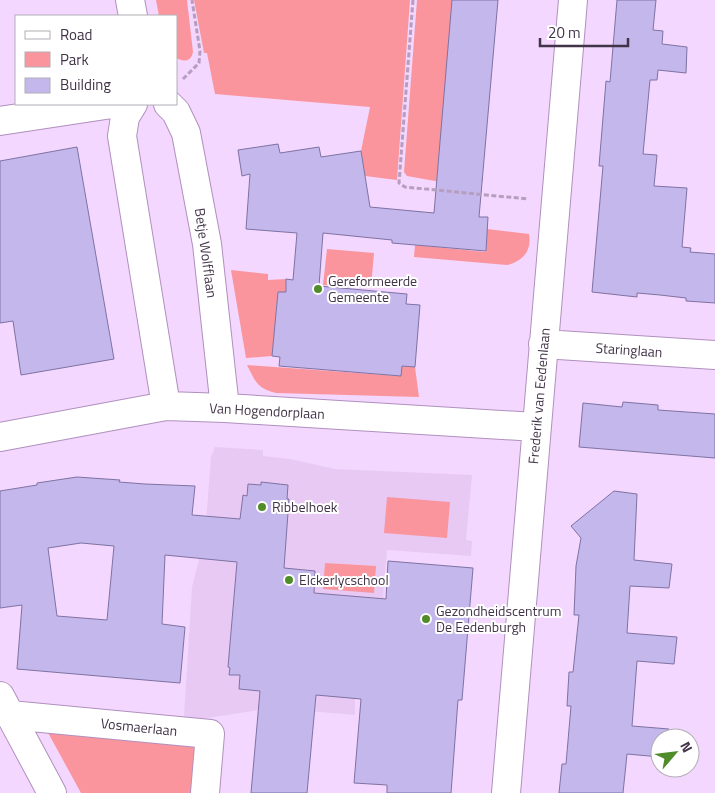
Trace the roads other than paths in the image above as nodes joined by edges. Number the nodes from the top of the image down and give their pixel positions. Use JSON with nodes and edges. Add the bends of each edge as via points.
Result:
{"nodes":[{"id":1,"x":130,"y":0,"type":"edge"},
{"id":2,"x":573,"y":0,"type":"edge"},
{"id":3,"x":133,"y":15,"type":"edge"},
{"id":4,"x":105,"y":105,"type":"edge"},
{"id":5,"x":132,"y":105,"type":"edge"},
{"id":6,"x":169,"y":105,"type":"edge"},
{"id":7,"x":0,"y":121,"type":"edge"},
{"id":8,"x":543,"y":344,"type":"junction"},
{"id":9,"x":715,"y":355,"type":"edge"},
{"id":10,"x":166,"y":406,"type":"junction"},
{"id":11,"x":225,"y":408,"type":"junction"},
{"id":12,"x":536,"y":428,"type":"junction"},
{"id":13,"x":0,"y":437,"type":"edge"},
{"id":14,"x":5,"y":705,"type":"edge"},
{"id":15,"x":52,"y":793,"type":"edge"},
{"id":16,"x":205,"y":793,"type":"edge"},
{"id":17,"x":506,"y":793,"type":"edge"}],
"edges":[{"from":1,"to":3,"type":"street"},
{"from":2,"to":8,"type":"street","name":"Frederik van Eedenlaan"},
{"from":4,"to":7,"type":"street"},
{"from":5,"to":10,"type":"street","via":[[125,117],[122,136]]},
{"from":6,"to":11,"type":"street","name":"Betje Wolfflaan","via":[[186,133],[207,244]]},
{"from":8,"to":9,"type":"street","name":"Staringlaan"},
{"from":8,"to":12,"type":"street","name":"Frederik van Eedenlaan"},
{"from":10,"to":11,"type":"street","name":"Van Hogendorplaan"},
{"from":10,"to":13,"type":"street","name":"Van Hogendorplaan"},
{"from":11,"to":12,"type":"street","name":"Van Hogendorplaan"},
{"from":12,"to":17,"type":"street","name":"Frederik van Eedenlaan"},
{"from":14,"to":15,"type":"street","name":"Vosmaerlaan"},
{"from":14,"to":16,"type":"street","name":"Vosmaerlaan","via":[[210,734]]}]}
